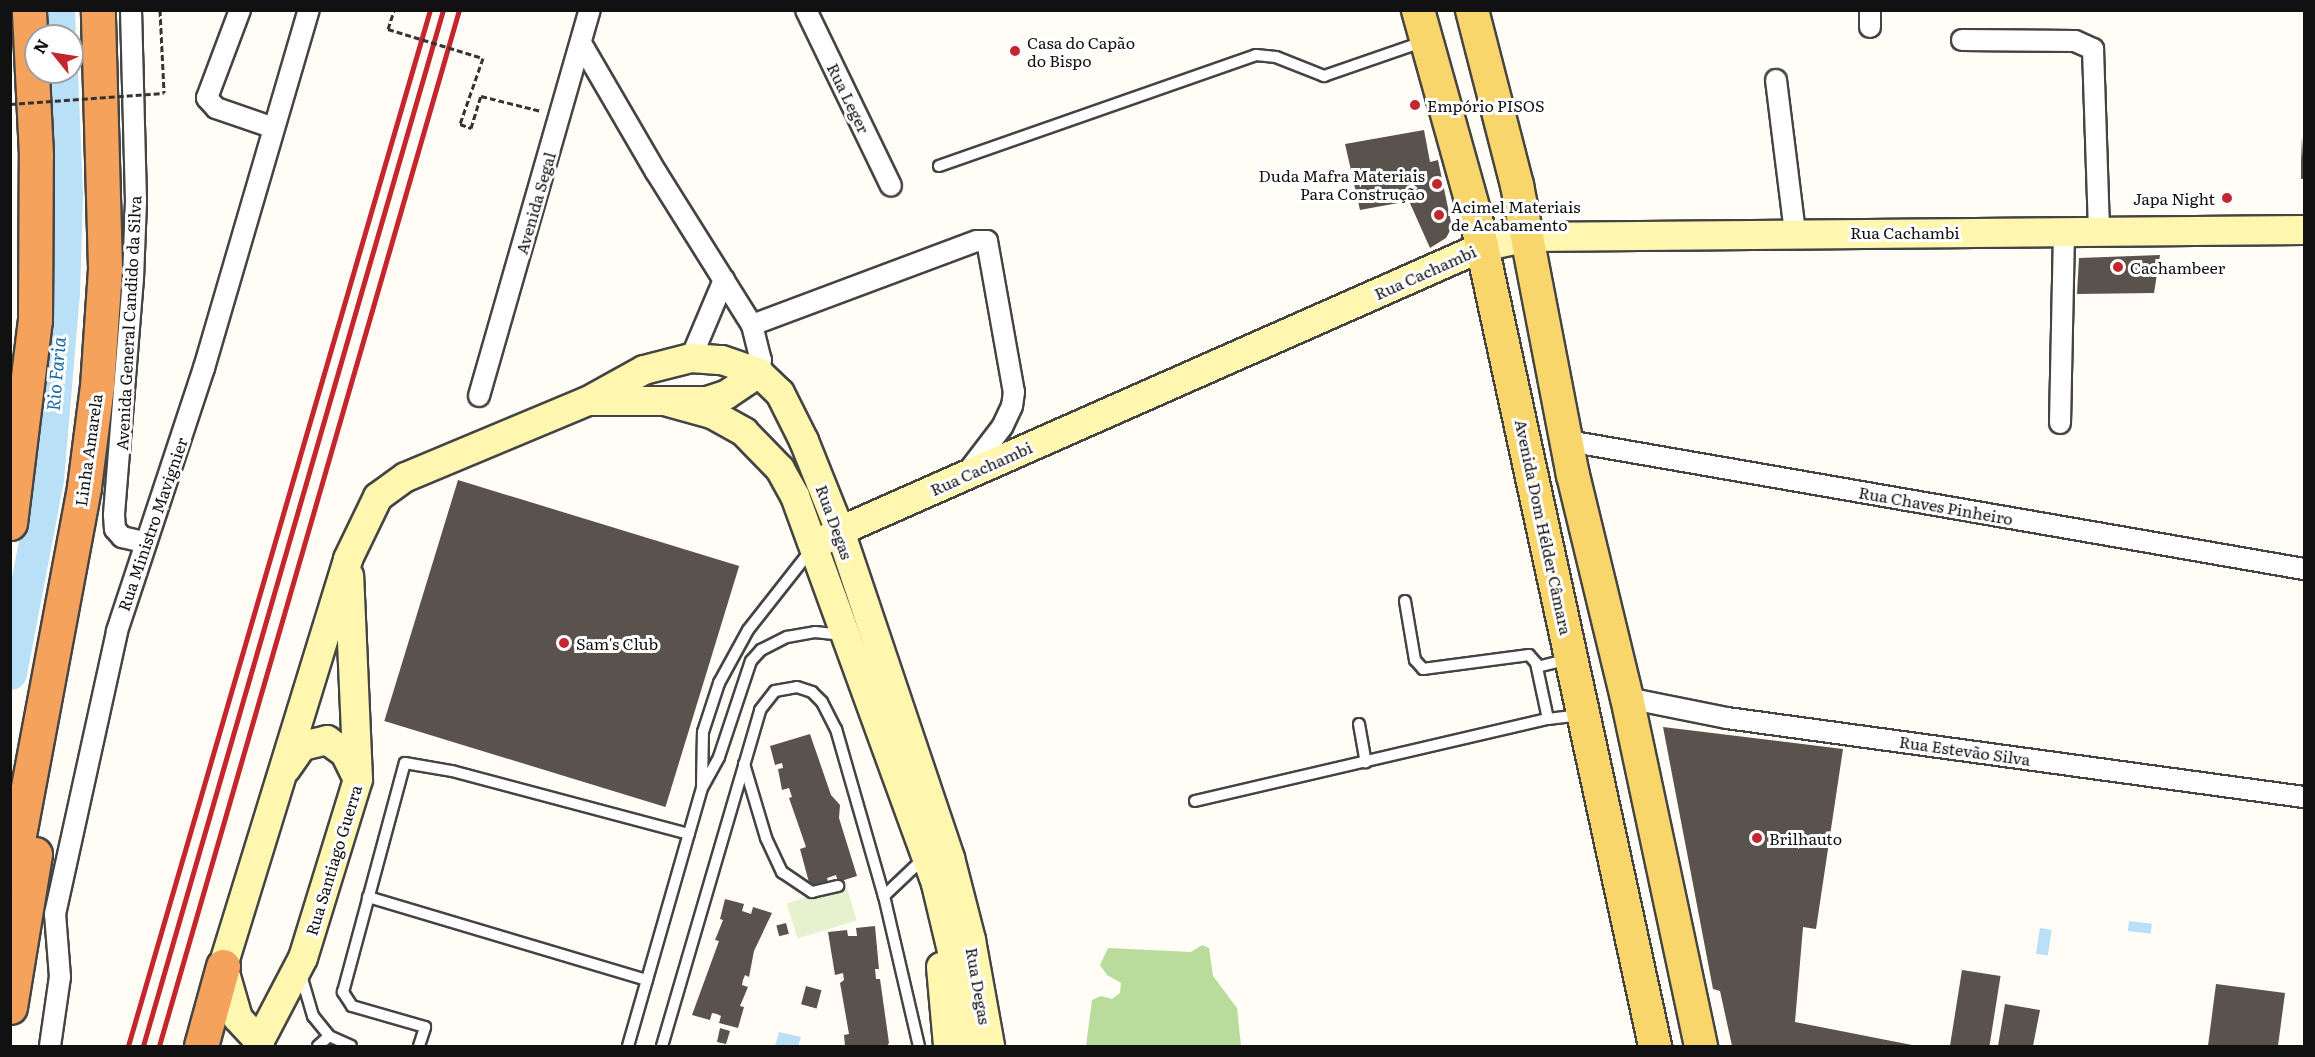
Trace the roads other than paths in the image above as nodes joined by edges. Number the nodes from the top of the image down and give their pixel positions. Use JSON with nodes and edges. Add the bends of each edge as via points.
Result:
{"nodes":[{"id":1,"x":29,"y":10,"type":"edge"},
{"id":2,"x":98,"y":10,"type":"edge"},
{"id":3,"x":131,"y":10,"type":"edge"},
{"id":4,"x":240,"y":10,"type":"edge"},
{"id":5,"x":309,"y":10,"type":"edge"},
{"id":6,"x":590,"y":10,"type":"edge"},
{"id":7,"x":806,"y":10,"type":"edge"},
{"id":8,"x":1418,"y":10,"type":"edge"},
{"id":9,"x":1472,"y":10,"type":"edge"},
{"id":10,"x":1962,"y":40,"type":"dead end"},
{"id":11,"x":1425,"y":41,"type":"junction"},
{"id":12,"x":582,"y":45,"type":"junction"},
{"id":13,"x":1776,"y":80,"type":"dead end"},
{"id":14,"x":274,"y":128,"type":"junction"},
{"id":15,"x":939,"y":166,"type":"dead end"},
{"id":16,"x":891,"y":186,"type":"dead end"},
{"id":17,"x":2304,"y":230,"type":"edge"},
{"id":18,"x":1795,"y":232,"type":"junction"},
{"id":19,"x":2064,"y":232,"type":"junction"},
{"id":20,"x":2099,"y":232,"type":"junction"},
{"id":21,"x":1528,"y":237,"type":"junction"},
{"id":22,"x":1482,"y":247,"type":"junction"},
{"id":23,"x":724,"y":280,"type":"junction"},
{"id":24,"x":752,"y":325,"type":"junction"},
{"id":25,"x":691,"y":358,"type":"junction"},
{"id":26,"x":759,"y":373,"type":"junction"},
{"id":27,"x":479,"y":396,"type":"dead end"},
{"id":28,"x":588,"y":401,"type":"junction"},
{"id":29,"x":668,"y":402,"type":"junction"},
{"id":30,"x":1519,"y":411,"type":"junction"},
{"id":31,"x":2060,"y":423,"type":"dead end"},
{"id":32,"x":1568,"y":441,"type":"junction"},
{"id":33,"x":965,"y":475,"type":"junction"},
{"id":34,"x":10,"y":523,"type":"edge"},
{"id":35,"x":840,"y":531,"type":"junction"},
{"id":36,"x":144,"y":542,"type":"junction"},
{"id":37,"x":814,"y":546,"type":"junction"},
{"id":38,"x":348,"y":559,"type":"junction"},
{"id":39,"x":2304,"y":569,"type":"edge"},
{"id":40,"x":1405,"y":601,"type":"dead end"},
{"id":41,"x":847,"y":635,"type":"junction"},
{"id":42,"x":1573,"y":659,"type":"junction"},
{"id":43,"x":1537,"y":667,"type":"junction"},
{"id":44,"x":50,"y":676,"type":"junction"},
{"id":45,"x":1627,"y":698,"type":"junction"},
{"id":46,"x":1582,"y":715,"type":"junction"},
{"id":47,"x":1548,"y":719,"type":"junction"},
{"id":48,"x":1359,"y":724,"type":"dead end"},
{"id":49,"x":1366,"y":762,"type":"junction"},
{"id":50,"x":743,"y":764,"type":"junction"},
{"id":51,"x":281,"y":776,"type":"junction"},
{"id":52,"x":358,"y":779,"type":"junction"},
{"id":53,"x":702,"y":788,"type":"junction"},
{"id":54,"x":2304,"y":797,"type":"edge"},
{"id":55,"x":1195,"y":801,"type":"dead end"},
{"id":56,"x":689,"y":834,"type":"junction"},
{"id":57,"x":925,"y":856,"type":"junction"},
{"id":58,"x":10,"y":883,"type":"edge"},
{"id":59,"x":936,"y":884,"type":"junction"},
{"id":60,"x":838,"y":886,"type":"dead end"},
{"id":61,"x":884,"y":896,"type":"junction"},
{"id":62,"x":368,"y":897,"type":"junction"},
{"id":63,"x":303,"y":958,"type":"junction"},
{"id":64,"x":223,"y":966,"type":"junction"},
{"id":65,"x":648,"y":980,"type":"junction"},
{"id":66,"x":10,"y":1007,"type":"edge"},
{"id":67,"x":329,"y":1036,"type":"junction"},
{"id":68,"x":262,"y":1045,"type":"edge"},
{"id":69,"x":50,"y":1047,"type":"edge"},
{"id":70,"x":201,"y":1047,"type":"edge"},
{"id":71,"x":318,"y":1047,"type":"edge"},
{"id":72,"x":351,"y":1047,"type":"edge"},
{"id":73,"x":419,"y":1047,"type":"edge"},
{"id":74,"x":628,"y":1047,"type":"edge"},
{"id":75,"x":662,"y":1047,"type":"edge"},
{"id":76,"x":919,"y":1047,"type":"edge"},
{"id":77,"x":948,"y":1047,"type":"edge"},
{"id":78,"x":969,"y":1047,"type":"edge"},
{"id":79,"x":990,"y":1047,"type":"edge"},
{"id":80,"x":1655,"y":1047,"type":"edge"},
{"id":81,"x":1701,"y":1047,"type":"edge"}],
"edges":[{"from":1,"to":34,"type":"highway","via":[[36,155],[35,320]]},
{"from":2,"to":44,"type":"highway","name":"Linha Amarela","via":[[105,256],[102,323],[84,487]]},
{"from":3,"to":36,"type":"street","name":"Avenida General Candido da Silva","via":[[135,234],[127,386],[114,522],[122,537]]},
{"from":4,"to":14,"type":"street","via":[[207,98],[216,108]]},
{"from":5,"to":14,"type":"street","name":"Rua Ministro Mavignier"},
{"from":6,"to":12,"type":"street","name":"Avenida Segal"},
{"from":7,"to":16,"type":"street","name":"Rua Leger"},
{"from":8,"to":11,"type":"main road","name":"Avenida Dom Hélder Câmara"},
{"from":9,"to":21,"type":"main road"},
{"from":10,"to":20,"type":"street","via":[[2075,41],[2093,49]]},
{"from":11,"to":15,"type":"lane","via":[[1324,76],[1276,57],[1256,55]]},
{"from":11,"to":22,"type":"main road","name":"Avenida Dom Hélder Câmara"},
{"from":12,"to":23,"type":"street"},
{"from":12,"to":27,"type":"street","name":"Avenida Segal"},
{"from":13,"to":18,"type":"street"},
{"from":14,"to":36,"type":"street","name":"Rua Ministro Mavignier","via":[[204,368],[158,511]]},
{"from":17,"to":20,"type":"main road","name":"Rua Cachambi"},
{"from":18,"to":19,"type":"main road","name":"Rua Cachambi"},
{"from":18,"to":21,"type":"main road","name":"Rua Cachambi"},
{"from":19,"to":20,"type":"main road","name":"Rua Cachambi"},
{"from":19,"to":31,"type":"street"},
{"from":21,"to":22,"type":"main road","name":"Rua Cachambi"},
{"from":21,"to":32,"type":"main road"},
{"from":22,"to":30,"type":"main road","name":"Avenida Dom Hélder Câmara"},
{"from":22,"to":33,"type":"main road","name":"Rua Cachambi"},
{"from":23,"to":24,"type":"street"},
{"from":23,"to":25,"type":"street"},
{"from":24,"to":26,"type":"street","via":[[762,360]]},
{"from":24,"to":33,"type":"street","via":[[977,241],[987,241],[1013,399],[1002,427]]},
{"from":25,"to":26,"type":"main road","name":"Rua Santiago Guerra","via":[[722,360]]},
{"from":25,"to":28,"type":"main road","name":"Rua Santiago Guerra","via":[[644,370]]},
{"from":26,"to":29,"type":"main road","via":[[726,395],[687,404]]},
{"from":26,"to":35,"type":"main road","name":"Rua Degas","via":[[790,410]]},
{"from":28,"to":29,"type":"main road","name":"Rua Santiago Guerra"},
{"from":28,"to":38,"type":"main road","name":"Rua Santiago Guerra","via":[[390,486],[369,513]]},
{"from":29,"to":37,"type":"main road","name":"Rua Degas","via":[[725,419],[765,451],[795,496]]},
{"from":30,"to":32,"type":"main road","via":[[1537,434]]},
{"from":30,"to":42,"type":"main road","name":"Avenida Dom Hélder Câmara"},
{"from":32,"to":39,"type":"street","name":"Rua Chaves Pinheiro"},
{"from":32,"to":45,"type":"main road"},
{"from":33,"to":35,"type":"main road","name":"Rua Cachambi"},
{"from":35,"to":37,"type":"main road","name":"Rua Cachambi"},
{"from":35,"to":79,"type":"main road","name":"Rua Degas","via":[[954,873]]},
{"from":36,"to":69,"type":"street","name":"Rua Ministro Mavignier","via":[[117,631],[55,914],[60,977]]},
{"from":37,"to":41,"type":"main road","name":"Rua Degas"},
{"from":37,"to":53,"type":"lane","via":[[748,630],[719,683],[703,732]]},
{"from":38,"to":51,"type":"main road","name":"Rua Santiago Guerra"},
{"from":38,"to":52,"type":"main road","name":"Rua Santiago Guerra"},
{"from":40,"to":43,"type":"lane","via":[[1415,660],[1423,669],[1523,654]]},
{"from":41,"to":53,"type":"lane","via":[[803,633],[761,650],[743,676],[719,757]]},
{"from":41,"to":57,"type":"main road","name":"Rua Degas"},
{"from":42,"to":43,"type":"lane"},
{"from":42,"to":46,"type":"main road","name":"Avenida Dom Hélder Câmara"},
{"from":43,"to":47,"type":"lane"},
{"from":44,"to":58,"type":"highway","name":"Linha Amarela"},
{"from":44,"to":66,"type":"highway","via":[[46,780]]},
{"from":45,"to":54,"type":"street","name":"Rua Estevão Silva","via":[[1727,718]]},
{"from":45,"to":81,"type":"main road"},
{"from":46,"to":47,"type":"lane"},
{"from":46,"to":80,"type":"main road","name":"Avenida Dom Hélder Câmara"},
{"from":47,"to":49,"type":"lane"},
{"from":48,"to":49,"type":"lane"},
{"from":49,"to":55,"type":"lane"},
{"from":50,"to":60,"type":"lane","via":[[766,838],[782,872],[812,892]]},
{"from":50,"to":61,"type":"lane","via":[[768,697],[784,689],[812,692],[836,729]]},
{"from":50,"to":75,"type":"lane"},
{"from":51,"to":52,"type":"main road","via":[[303,746],[327,740],[345,753]]},
{"from":51,"to":64,"type":"main road","name":"Rua Santiago Guerra"},
{"from":52,"to":63,"type":"main road","name":"Rua Santiago Guerra"},
{"from":53,"to":56,"type":"lane"},
{"from":56,"to":62,"type":"lane","via":[[408,762]]},
{"from":56,"to":65,"type":"lane"},
{"from":57,"to":59,"type":"main road","name":"Rua Degas"},
{"from":57,"to":61,"type":"lane"},
{"from":59,"to":77,"type":"main road"},
{"from":59,"to":78,"type":"main road","name":"Rua Degas","via":[[961,989]]},
{"from":61,"to":76,"type":"lane"},
{"from":62,"to":65,"type":"lane"},
{"from":62,"to":73,"type":"lane","via":[[343,992],[352,1006],[424,1027]]},
{"from":63,"to":67,"type":"lane","via":[[304,995],[313,1016]]},
{"from":63,"to":68,"type":"main road","name":"Rua Santiago Guerra"},
{"from":64,"to":68,"type":"main road","via":[[238,1018]]},
{"from":64,"to":70,"type":"highway"},
{"from":65,"to":74,"type":"lane"},
{"from":67,"to":71,"type":"lane"},
{"from":67,"to":72,"type":"lane"}]}
